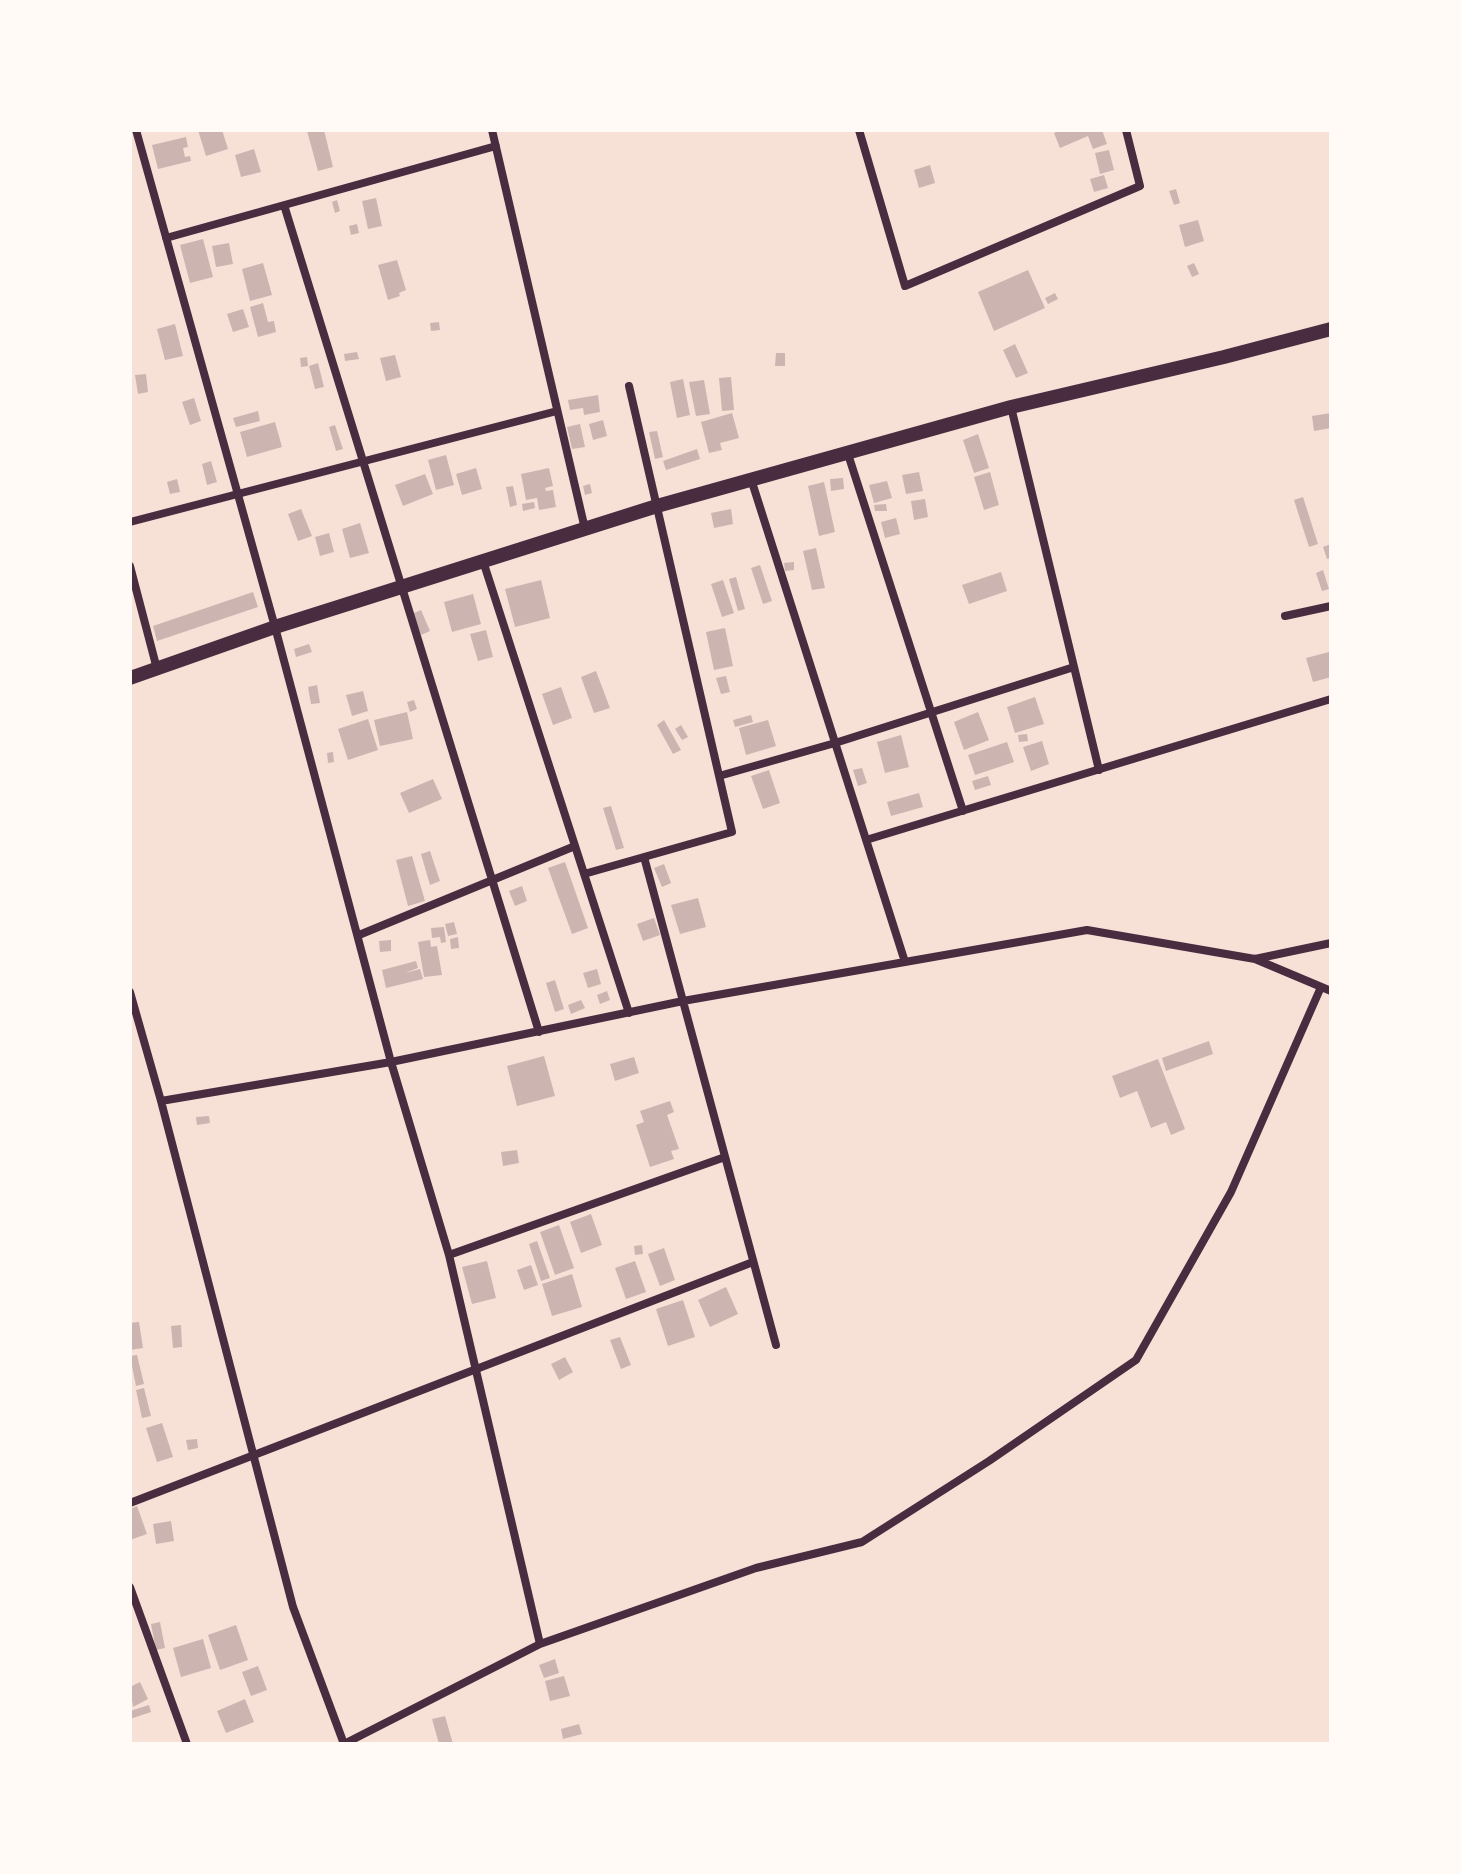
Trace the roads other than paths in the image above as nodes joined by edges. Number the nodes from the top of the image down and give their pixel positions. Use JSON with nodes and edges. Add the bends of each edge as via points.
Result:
{"nodes":[{"id":1,"x":136,"y":130,"type":"edge"},
{"id":2,"x":492,"y":130,"type":"edge"},
{"id":3,"x":859,"y":130,"type":"edge"},
{"id":4,"x":1126,"y":130,"type":"edge"},
{"id":5,"x":496,"y":146,"type":"junction"},
{"id":6,"x":284,"y":205,"type":"junction"},
{"id":7,"x":166,"y":238,"type":"junction"},
{"id":8,"x":1331,"y":329,"type":"edge"},
{"id":9,"x":629,"y":386,"type":"dead end"},
{"id":10,"x":1011,"y":407,"type":"junction"},
{"id":11,"x":557,"y":411,"type":"junction"},
{"id":12,"x":847,"y":451,"type":"junction"},
{"id":13,"x":363,"y":461,"type":"junction"},
{"id":14,"x":751,"y":479,"type":"junction"},
{"id":15,"x":238,"y":494,"type":"junction"},
{"id":16,"x":657,"y":506,"type":"junction"},
{"id":17,"x":130,"y":522,"type":"edge"},
{"id":18,"x":585,"y":529,"type":"junction"},
{"id":19,"x":483,"y":561,"type":"junction"},
{"id":20,"x":130,"y":566,"type":"edge"},
{"id":21,"x":402,"y":587,"type":"junction"},
{"id":22,"x":1331,"y":606,"type":"edge"},
{"id":23,"x":1285,"y":616,"type":"dead end"},
{"id":24,"x":275,"y":627,"type":"junction"},
{"id":25,"x":1074,"y":667,"type":"junction"},
{"id":26,"x":157,"y":669,"type":"junction"},
{"id":27,"x":130,"y":678,"type":"edge"},
{"id":28,"x":1331,"y":699,"type":"edge"},
{"id":29,"x":932,"y":712,"type":"junction"},
{"id":30,"x":835,"y":743,"type":"junction"},
{"id":31,"x":1099,"y":770,"type":"junction"},
{"id":32,"x":719,"y":776,"type":"junction"},
{"id":33,"x":963,"y":811,"type":"junction"},
{"id":34,"x":866,"y":840,"type":"junction"},
{"id":35,"x":575,"y":846,"type":"junction"},
{"id":36,"x":644,"y":857,"type":"junction"},
{"id":37,"x":584,"y":874,"type":"junction"},
{"id":38,"x":493,"y":880,"type":"junction"},
{"id":39,"x":359,"y":935,"type":"junction"},
{"id":40,"x":1331,"y":943,"type":"edge"},
{"id":41,"x":1255,"y":959,"type":"junction"},
{"id":42,"x":905,"y":962,"type":"junction"},
{"id":43,"x":1321,"y":987,"type":"junction"},
{"id":44,"x":1331,"y":991,"type":"edge"},
{"id":45,"x":130,"y":992,"type":"edge"},
{"id":46,"x":683,"y":1001,"type":"junction"},
{"id":47,"x":629,"y":1013,"type":"junction"},
{"id":48,"x":539,"y":1032,"type":"junction"},
{"id":49,"x":391,"y":1062,"type":"junction"},
{"id":50,"x":161,"y":1101,"type":"junction"},
{"id":51,"x":725,"y":1157,"type":"junction"},
{"id":52,"x":449,"y":1255,"type":"junction"},
{"id":53,"x":753,"y":1262,"type":"junction"},
{"id":54,"x":776,"y":1345,"type":"dead end"},
{"id":55,"x":475,"y":1369,"type":"junction"},
{"id":56,"x":254,"y":1454,"type":"junction"},
{"id":57,"x":130,"y":1503,"type":"edge"},
{"id":58,"x":130,"y":1587,"type":"edge"},
{"id":59,"x":540,"y":1644,"type":"junction"},
{"id":60,"x":187,"y":1744,"type":"edge"},
{"id":61,"x":344,"y":1744,"type":"edge"}],
"edges":[{"from":1,"to":7,"type":"street"},
{"from":2,"to":5,"type":"street"},
{"from":3,"to":4,"type":"street","via":[[905,286],[1140,186]]},
{"from":5,"to":6,"type":"street"},
{"from":5,"to":11,"type":"street"},
{"from":6,"to":7,"type":"street"},
{"from":6,"to":13,"type":"street"},
{"from":7,"to":15,"type":"street"},
{"from":8,"to":10,"type":"main road"},
{"from":9,"to":16,"type":"street"},
{"from":10,"to":12,"type":"main road"},
{"from":10,"to":25,"type":"street"},
{"from":11,"to":13,"type":"street"},
{"from":11,"to":18,"type":"street"},
{"from":12,"to":14,"type":"main road"},
{"from":12,"to":29,"type":"street"},
{"from":13,"to":15,"type":"street"},
{"from":13,"to":21,"type":"street"},
{"from":14,"to":16,"type":"main road"},
{"from":14,"to":30,"type":"street"},
{"from":15,"to":17,"type":"street"},
{"from":15,"to":24,"type":"street"},
{"from":16,"to":18,"type":"main road"},
{"from":16,"to":32,"type":"street"},
{"from":18,"to":19,"type":"main road"},
{"from":19,"to":21,"type":"main road"},
{"from":19,"to":35,"type":"street"},
{"from":20,"to":26,"type":"street"},
{"from":21,"to":24,"type":"main road"},
{"from":21,"to":38,"type":"street"},
{"from":22,"to":23,"type":"street"},
{"from":24,"to":26,"type":"main road"},
{"from":24,"to":39,"type":"street"},
{"from":25,"to":29,"type":"street"},
{"from":25,"to":31,"type":"street"},
{"from":26,"to":27,"type":"main road"},
{"from":28,"to":31,"type":"street"},
{"from":29,"to":30,"type":"street"},
{"from":29,"to":33,"type":"street"},
{"from":30,"to":32,"type":"street"},
{"from":30,"to":34,"type":"street"},
{"from":31,"to":33,"type":"street"},
{"from":32,"to":36,"type":"street","via":[[732,832]]},
{"from":33,"to":34,"type":"street"},
{"from":34,"to":42,"type":"street"},
{"from":35,"to":37,"type":"street"},
{"from":35,"to":38,"type":"street"},
{"from":36,"to":37,"type":"street"},
{"from":36,"to":46,"type":"street"},
{"from":37,"to":47,"type":"street"},
{"from":38,"to":39,"type":"street"},
{"from":38,"to":48,"type":"street"},
{"from":39,"to":49,"type":"street"},
{"from":40,"to":41,"type":"street"},
{"from":41,"to":42,"type":"street","via":[[1087,930]]},
{"from":41,"to":43,"type":"street"},
{"from":42,"to":46,"type":"street"},
{"from":43,"to":44,"type":"street"},
{"from":43,"to":59,"type":"street","via":[[1231,1192],[1136,1360],[862,1542],[756,1568]]},
{"from":45,"to":50,"type":"street"},
{"from":46,"to":47,"type":"street"},
{"from":46,"to":51,"type":"street"},
{"from":47,"to":48,"type":"street"},
{"from":48,"to":49,"type":"street"},
{"from":49,"to":50,"type":"street"},
{"from":49,"to":52,"type":"street"},
{"from":50,"to":56,"type":"street"},
{"from":51,"to":52,"type":"street"},
{"from":51,"to":53,"type":"street"},
{"from":52,"to":55,"type":"street"},
{"from":53,"to":54,"type":"street"},
{"from":53,"to":55,"type":"street"},
{"from":55,"to":56,"type":"street"},
{"from":55,"to":59,"type":"street"},
{"from":56,"to":57,"type":"street"},
{"from":56,"to":61,"type":"street","via":[[293,1607]]},
{"from":58,"to":60,"type":"street"},
{"from":59,"to":61,"type":"street"}]}
